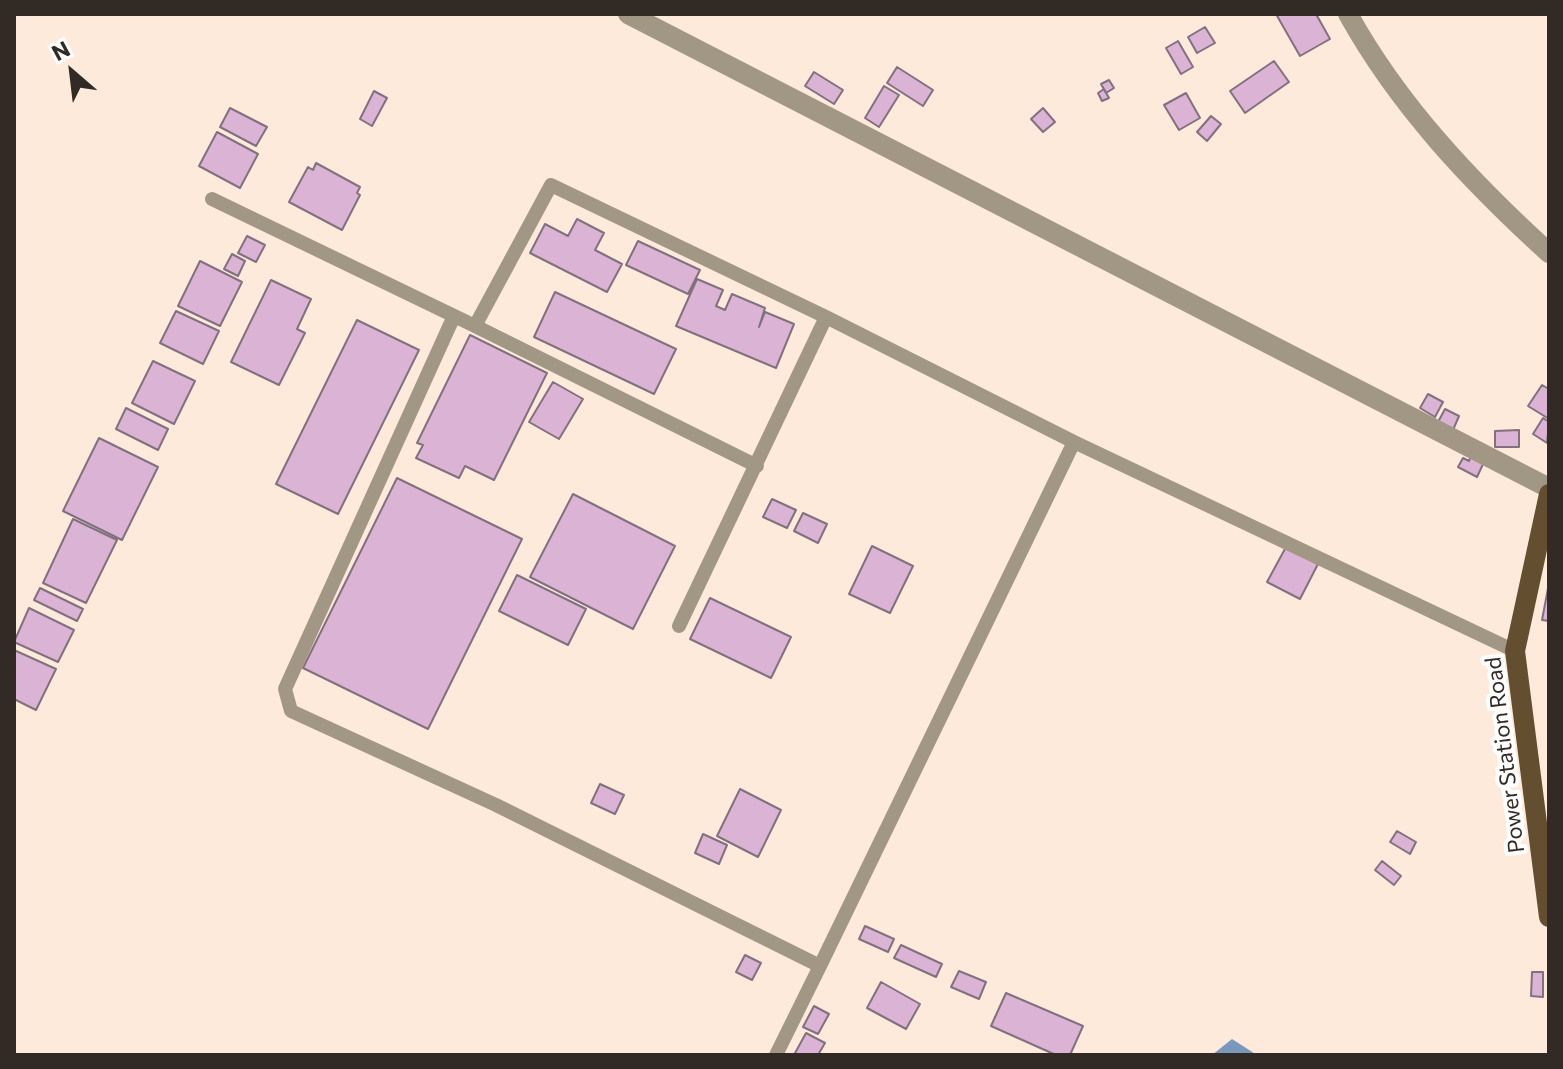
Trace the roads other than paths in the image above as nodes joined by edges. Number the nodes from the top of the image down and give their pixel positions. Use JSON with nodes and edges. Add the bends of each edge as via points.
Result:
{"nodes":[{"id":1,"x":628,"y":14,"type":"edge"},
{"id":2,"x":1348,"y":14,"type":"edge"},
{"id":3,"x":212,"y":199,"type":"dead end"},
{"id":4,"x":1549,"y":253,"type":"edge"},
{"id":5,"x":454,"y":316,"type":"junction"},
{"id":6,"x":826,"y":317,"type":"junction"},
{"id":7,"x":475,"y":326,"type":"junction"},
{"id":8,"x":1074,"y":442,"type":"junction"},
{"id":9,"x":757,"y":466,"type":"junction"},
{"id":10,"x":1549,"y":491,"type":"edge"},
{"id":11,"x":679,"y":626,"type":"dead end"},
{"id":12,"x":1515,"y":651,"type":"junction"},
{"id":13,"x":1549,"y":917,"type":"edge"},
{"id":14,"x":820,"y":966,"type":"junction"},
{"id":15,"x":776,"y":1055,"type":"edge"}],
"edges":[{"from":1,"to":10,"type":"street"},
{"from":2,"to":4,"type":"street","via":[[1371,56],[1423,124],[1494,203]]},
{"from":3,"to":5,"type":"lane"},
{"from":5,"to":7,"type":"lane"},
{"from":5,"to":14,"type":"lane","via":[[285,689],[291,711],[496,805]]},
{"from":6,"to":7,"type":"lane","via":[[551,185]]},
{"from":6,"to":8,"type":"lane"},
{"from":6,"to":9,"type":"lane"},
{"from":7,"to":9,"type":"lane"},
{"from":8,"to":12,"type":"lane"},
{"from":8,"to":14,"type":"lane"},
{"from":9,"to":11,"type":"lane"},
{"from":10,"to":12,"type":"main road","name":"Power Station Road"},
{"from":12,"to":13,"type":"main road","name":"Power Station Road"},
{"from":14,"to":15,"type":"lane"}]}
